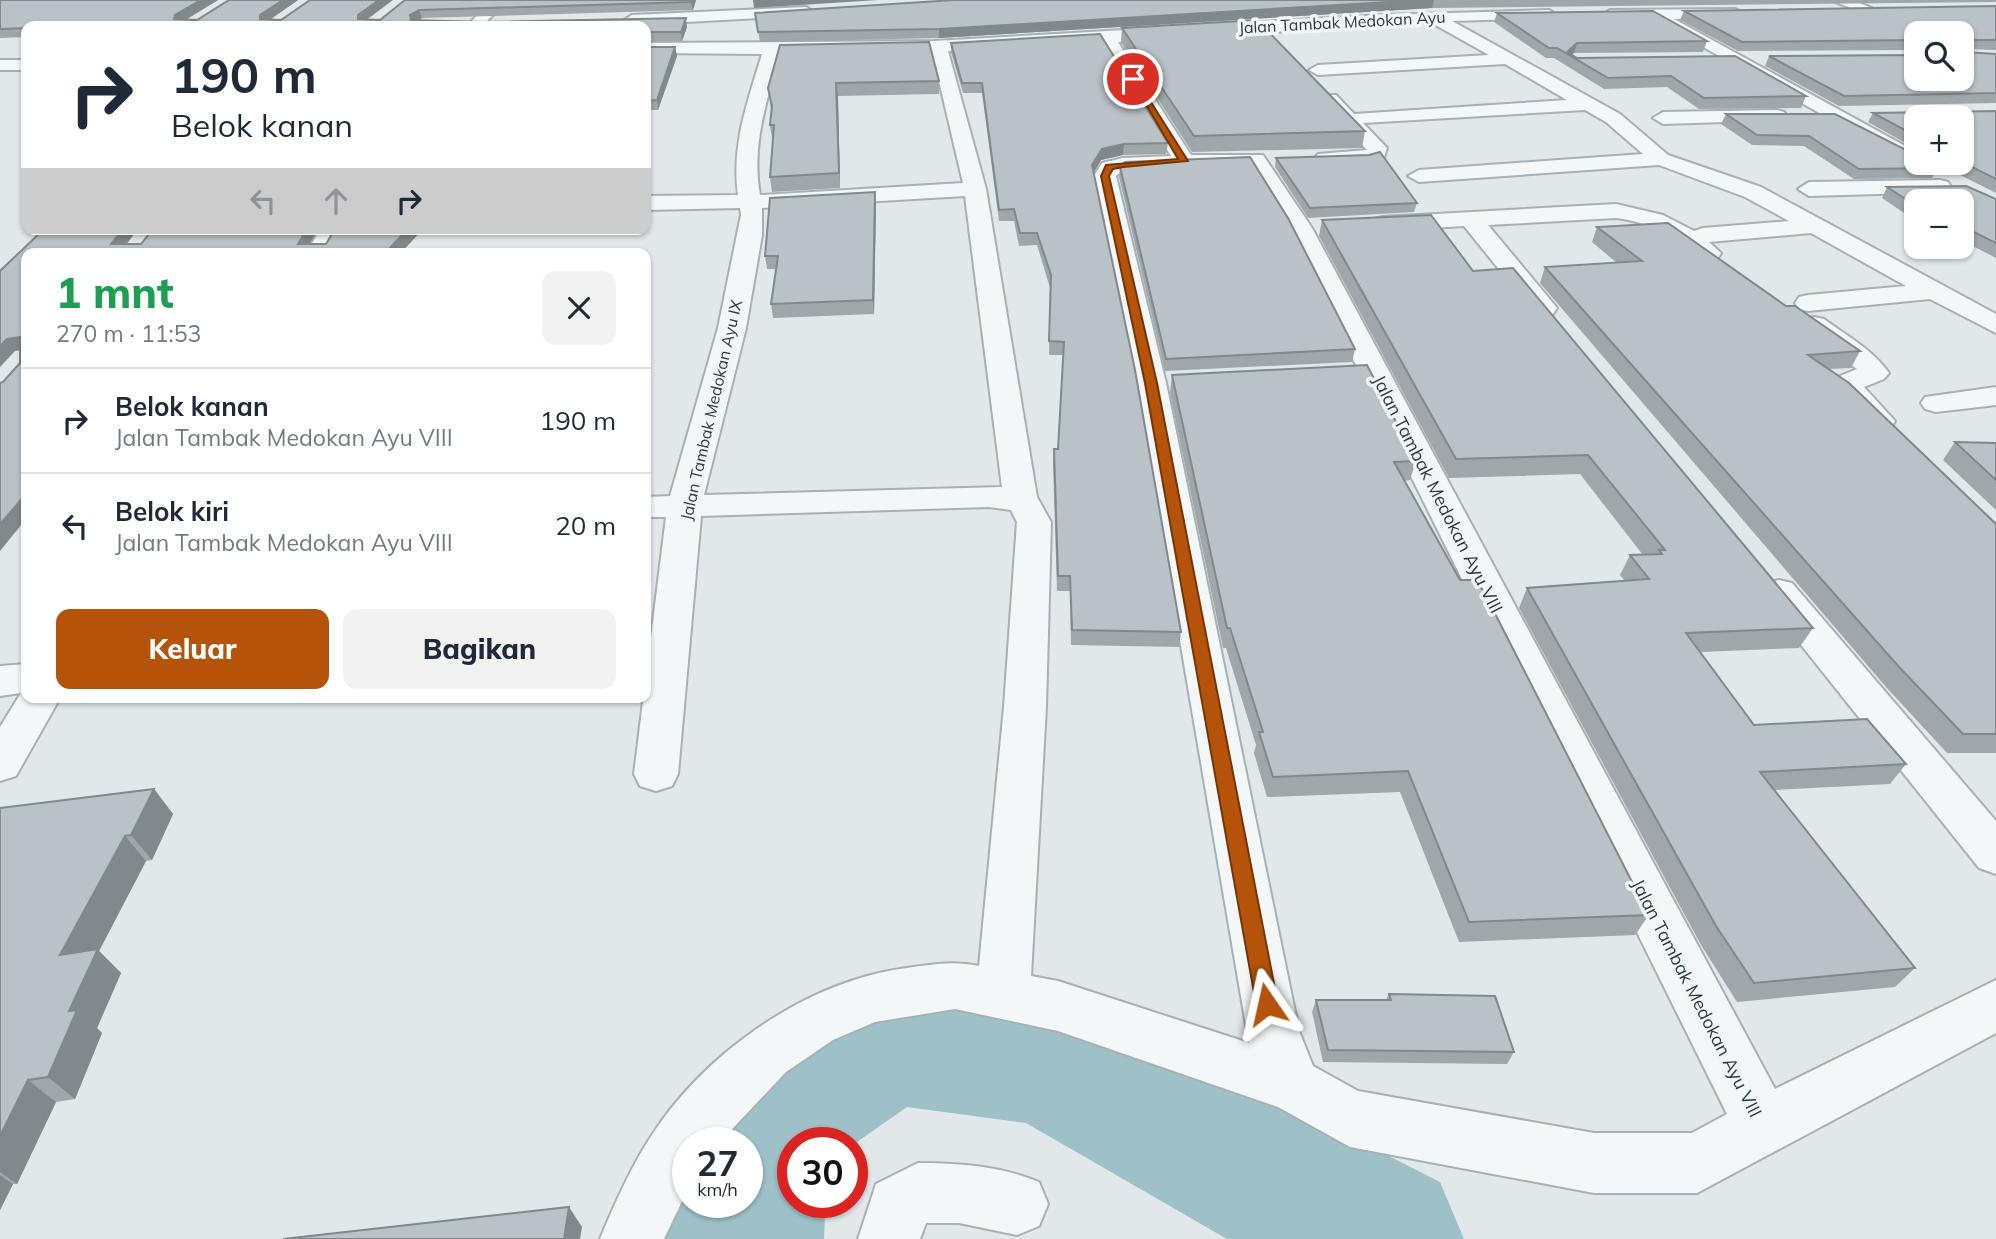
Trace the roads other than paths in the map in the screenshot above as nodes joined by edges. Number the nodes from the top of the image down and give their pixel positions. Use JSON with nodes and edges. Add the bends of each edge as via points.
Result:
{"nodes":[{"id":1,"x":500,"y":0,"type":"edge"},
{"id":2,"x":1456,"y":0,"type":"edge"},
{"id":3,"x":1611,"y":0,"type":"edge"},
{"id":4,"x":1693,"y":0,"type":"edge"},
{"id":5,"x":1834,"y":6,"type":"edge"},
{"id":6,"x":740,"y":8,"type":"edge"},
{"id":7,"x":824,"y":11,"type":"edge"},
{"id":8,"x":1878,"y":11,"type":"edge"},
{"id":9,"x":1754,"y":13,"type":"edge"},
{"id":10,"x":1492,"y":14,"type":"junction"},
{"id":11,"x":1728,"y":14,"type":"junction"},
{"id":12,"x":1560,"y":15,"type":"edge"},
{"id":13,"x":1588,"y":15,"type":"edge"},
{"id":14,"x":1656,"y":15,"type":"junction"},
{"id":15,"x":1432,"y":16,"type":"junction"},
{"id":16,"x":621,"y":20,"type":"edge"},
{"id":17,"x":473,"y":21,"type":"edge"},
{"id":18,"x":1260,"y":26,"type":"junction"},
{"id":19,"x":986,"y":27,"type":"edge"},
{"id":20,"x":1107,"y":38,"type":"junction"},
{"id":21,"x":1275,"y":41,"type":"edge"},
{"id":22,"x":1002,"y":43,"type":"junction"},
{"id":23,"x":939,"y":46,"type":"junction"},
{"id":24,"x":651,"y":48,"type":"edge"},
{"id":25,"x":738,"y":50,"type":"junction"},
{"id":26,"x":772,"y":50,"type":"junction"},
{"id":27,"x":1507,"y":59,"type":"junction"},
{"id":28,"x":1733,"y":59,"type":"junction"},
{"id":29,"x":1773,"y":59,"type":"edge"},
{"id":30,"x":1694,"y":60,"type":"edge"},
{"id":31,"x":0,"y":65,"type":"edge"},
{"id":32,"x":21,"y":65,"type":"edge"},
{"id":33,"x":1587,"y":104,"type":"junction"},
{"id":34,"x":1877,"y":114,"type":"edge"},
{"id":35,"x":1838,"y":115,"type":"junction"},
{"id":36,"x":1362,"y":117,"type":"dead end"},
{"id":37,"x":1663,"y":118,"type":"dead end"},
{"id":38,"x":1904,"y":153,"type":"edge"},
{"id":39,"x":1312,"y":158,"type":"edge"},
{"id":40,"x":1661,"y":159,"type":"junction"},
{"id":41,"x":1184,"y":161,"type":"junction"},
{"id":42,"x":1944,"y":175,"type":"edge"},
{"id":43,"x":1419,"y":176,"type":"dead end"},
{"id":44,"x":975,"y":189,"type":"junction"},
{"id":45,"x":1809,"y":189,"type":"dead end"},
{"id":46,"x":750,"y":202,"type":"junction"},
{"id":47,"x":651,"y":203,"type":"edge"},
{"id":48,"x":1471,"y":219,"type":"junction"},
{"id":49,"x":1816,"y":226,"type":"junction"},
{"id":50,"x":1326,"y":227,"type":"junction"},
{"id":51,"x":1703,"y":235,"type":"dead end"},
{"id":52,"x":1731,"y":268,"type":"edge"},
{"id":53,"x":1935,"y":291,"type":"junction"},
{"id":54,"x":1996,"y":325,"type":"edge"},
{"id":55,"x":1569,"y":338,"type":"edge"},
{"id":56,"x":1996,"y":396,"type":"edge"},
{"id":57,"x":1936,"y":403,"type":"dead end"},
{"id":58,"x":1901,"y":442,"type":"edge"},
{"id":59,"x":1020,"y":499,"type":"junction"},
{"id":60,"x":685,"y":504,"type":"junction"},
{"id":61,"x":651,"y":507,"type":"edge"},
{"id":62,"x":1756,"y":564,"type":"edge"},
{"id":63,"x":21,"y":679,"type":"edge"},
{"id":64,"x":0,"y":681,"type":"edge"},
{"id":65,"x":36,"y":703,"type":"edge"},
{"id":66,"x":0,"y":764,"type":"edge"},
{"id":67,"x":656,"y":774,"type":"dead end"},
{"id":68,"x":1996,"y":854,"type":"edge"},
{"id":69,"x":1003,"y":995,"type":"junction"},
{"id":70,"x":1996,"y":1005,"type":"edge"},
{"id":71,"x":1293,"y":1085,"type":"junction"},
{"id":72,"x":1763,"y":1126,"type":"junction"},
{"id":73,"x":1017,"y":1204,"type":"dead end"},
{"id":74,"x":631,"y":1239,"type":"edge"},
{"id":75,"x":889,"y":1239,"type":"edge"}],
"edges":[{"from":1,"to":17,"type":"street"},
{"from":2,"to":10,"type":"street"},
{"from":3,"to":14,"type":"street"},
{"from":4,"to":11,"type":"street"},
{"from":5,"to":8,"type":"street"},
{"from":6,"to":7,"type":"street"},
{"from":6,"to":16,"type":"street"},
{"from":6,"to":25,"type":"street"},
{"from":9,"to":11,"type":"street"},
{"from":10,"to":12,"type":"street","name":"Jalan Tambak Medokan Ayu"},
{"from":10,"to":15,"type":"street","name":"Jalan Tambak Medokan Ayu"},
{"from":11,"to":14,"type":"street"},
{"from":13,"to":14,"type":"street"},
{"from":14,"to":28,"type":"street"},
{"from":15,"to":18,"type":"street","name":"Jalan Tambak Medokan Ayu"},
{"from":15,"to":27,"type":"street"},
{"from":18,"to":20,"type":"street","name":"Jalan Tambak Medokan Ayu"},
{"from":18,"to":21,"type":"street"},
{"from":19,"to":22,"type":"street"},
{"from":20,"to":22,"type":"street","name":"Jalan Tambak Medokan Ayu"},
{"from":20,"to":41,"type":"street"},
{"from":22,"to":23,"type":"street","name":"Jalan Tambak Medokan Ayu"},
{"from":23,"to":26,"type":"street","name":"Jalan Tambak Medokan Ayu"},
{"from":23,"to":44,"type":"street"},
{"from":24,"to":25,"type":"street","name":"Jalan Tambak Medokan Ayu"},
{"from":25,"to":26,"type":"street","name":"Jalan Tambak Medokan Ayu"},
{"from":26,"to":46,"type":"street","name":"Jalan Tambak Medokan Ayu IX","via":[[747,138],[745,172]]},
{"from":27,"to":33,"type":"street"},
{"from":27,"to":39,"type":"street","via":[[1310,70],[1377,148],[1377,153],[1367,156]]},
{"from":28,"to":29,"type":"street"},
{"from":28,"to":30,"type":"street"},
{"from":28,"to":35,"type":"street"},
{"from":31,"to":32,"type":"street"},
{"from":33,"to":36,"type":"street"},
{"from":33,"to":40,"type":"street","via":[[1613,118]]},
{"from":34,"to":35,"type":"street"},
{"from":35,"to":37,"type":"street"},
{"from":35,"to":38,"type":"street"},
{"from":40,"to":43,"type":"street"},
{"from":40,"to":49,"type":"street","via":[[1753,192]]},
{"from":41,"to":50,"type":"street","name":"Jalan Tambak Medokan Ayu VIII","via":[[1270,159]]},
{"from":41,"to":71,"type":"street","name":"Jalan Tambak Medokan Ayu VIII","via":[[1123,164],[1109,167],[1105,176],[1164,383],[1272,1031]]},
{"from":42,"to":45,"type":"street","via":[[1965,187]]},
{"from":44,"to":46,"type":"street"},
{"from":44,"to":59,"type":"street"},
{"from":46,"to":47,"type":"street"},
{"from":46,"to":60,"type":"street","name":"Jalan Tambak Medokan Ayu IX","via":[[750,235],[732,328]]},
{"from":48,"to":50,"type":"street"},
{"from":48,"to":52,"type":"street","via":[[1616,211],[1643,214],[1663,221]]},
{"from":48,"to":55,"type":"street"},
{"from":49,"to":51,"type":"street"},
{"from":49,"to":53,"type":"street"},
{"from":50,"to":72,"type":"street","name":"Jalan Tambak Medokan Ayu VIII","via":[[1361,373]]},
{"from":53,"to":54,"type":"street"},
{"from":53,"to":58,"type":"street","via":[[1798,305],[1866,362],[1874,373],[1845,384]]},
{"from":56,"to":57,"type":"street"},
{"from":59,"to":60,"type":"street","via":[[906,497]]},
{"from":59,"to":69,"type":"street","via":[[1032,509],[1034,522]]},
{"from":60,"to":61,"type":"street"},
{"from":60,"to":67,"type":"street","name":"Jalan Tambak Medokan Ayu IX"},
{"from":62,"to":68,"type":"street"},
{"from":63,"to":64,"type":"street"},
{"from":65,"to":66,"type":"street"},
{"from":69,"to":71,"type":"street","via":[[1058,1006]]},
{"from":69,"to":74,"type":"street","via":[[955,985],[872,998],[814,1022],[766,1053],[703,1117],[671,1159]]},
{"from":70,"to":72,"type":"street"},
{"from":71,"to":72,"type":"street","name":"Jalan Tambak Medokan Ayu VIII","via":[[1350,1118],[1594,1163],[1697,1163]]},
{"from":73,"to":75,"type":"street","via":[[959,1193],[918,1192],[898,1206]]}]}
